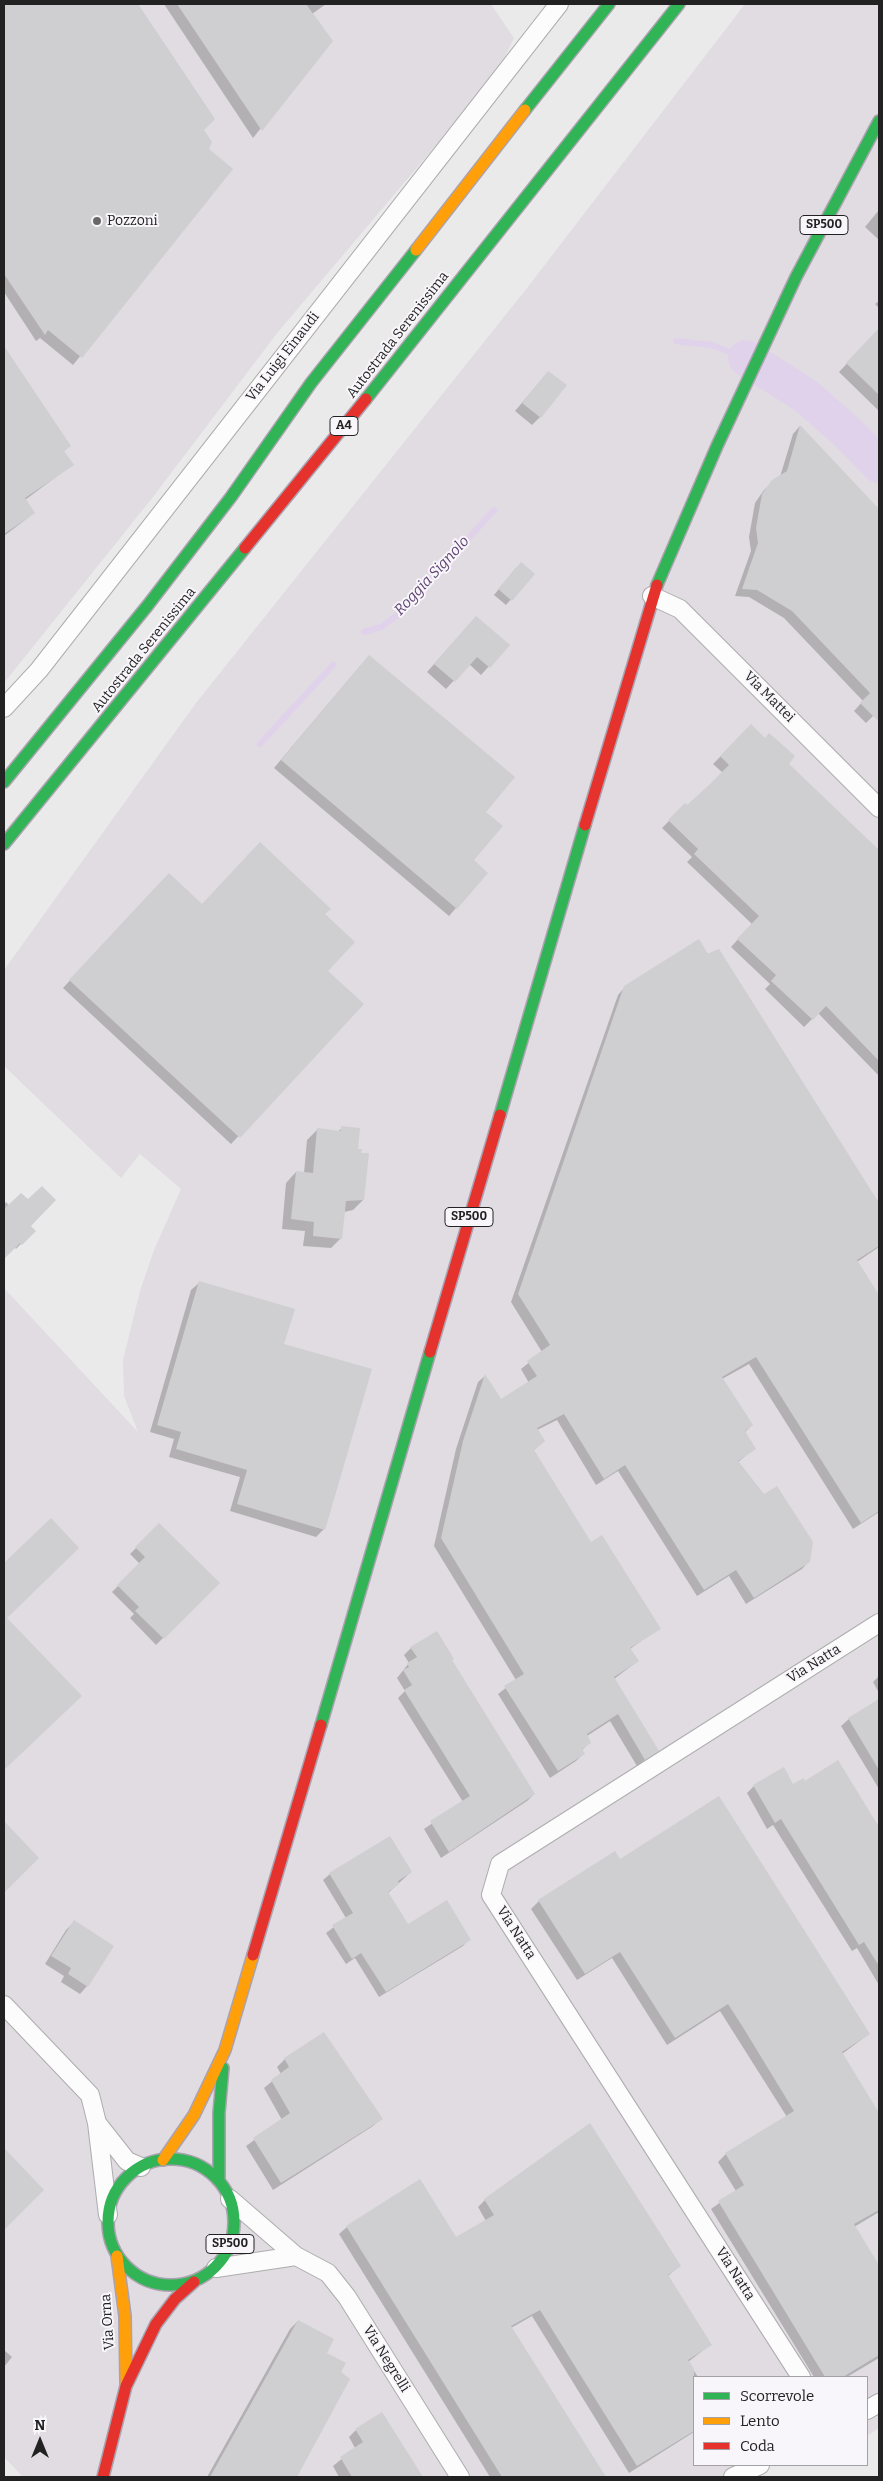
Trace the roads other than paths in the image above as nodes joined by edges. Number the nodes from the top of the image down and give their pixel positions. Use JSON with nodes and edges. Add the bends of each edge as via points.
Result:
{"nodes":[{"id":1,"x":558,"y":4,"type":"edge"},
{"id":2,"x":609,"y":4,"type":"edge"},
{"id":3,"x":679,"y":4,"type":"edge"},
{"id":4,"x":879,"y":121,"type":"edge"},
{"id":5,"x":652,"y":596,"type":"junction"},
{"id":6,"x":4,"y":708,"type":"edge"},
{"id":7,"x":4,"y":782,"type":"edge"},
{"id":8,"x":879,"y":808,"type":"edge"},
{"id":9,"x":4,"y":844,"type":"edge"},
{"id":10,"x":879,"y":1623,"type":"edge"},
{"id":11,"x":4,"y":2004,"type":"edge"},
{"id":12,"x":225,"y":2050,"type":"junction"},
{"id":13,"x":97,"y":2122,"type":"junction"},
{"id":14,"x":163,"y":2160,"type":"junction"},
{"id":15,"x":141,"y":2167,"type":"junction"},
{"id":16,"x":219,"y":2181,"type":"junction"},
{"id":17,"x":230,"y":2198,"type":"junction"},
{"id":18,"x":108,"y":2215,"type":"junction"},
{"id":19,"x":116,"y":2256,"type":"junction"},
{"id":20,"x":296,"y":2256,"type":"junction"},
{"id":21,"x":216,"y":2268,"type":"junction"},
{"id":22,"x":194,"y":2282,"type":"junction"},
{"id":23,"x":800,"y":2376,"type":"edge"},
{"id":24,"x":126,"y":2386,"type":"junction"},
{"id":25,"x":879,"y":2403,"type":"edge"},
{"id":26,"x":868,"y":2409,"type":"edge"},
{"id":27,"x":758,"y":2466,"type":"edge"},
{"id":28,"x":103,"y":2477,"type":"edge"},
{"id":29,"x":460,"y":2477,"type":"edge"},
{"id":30,"x":733,"y":2477,"type":"edge"}],
"edges":[{"from":1,"to":6,"type":"street","name":"Via Luigi Einaudi","via":[[45,662]]},
{"from":2,"to":7,"type":"main road","name":"Autostrada Serenissima","via":[[317,376],[231,497],[148,605]]},
{"from":3,"to":9,"type":"main road","name":"Autostrada Serenissima","number":"A4","via":[[371,393]]},
{"from":4,"to":5,"type":"main road","number":"SP500","via":[[796,277]]},
{"from":5,"to":8,"type":"street","name":"Via Mattei","via":[[680,609]]},
{"from":5,"to":12,"type":"main road","number":"SP500"},
{"from":10,"to":23,"type":"street","name":"Via Natta","via":[[500,1864],[492,1895]]},
{"from":11,"to":13,"type":"street","via":[[90,2095]]},
{"from":12,"to":14,"type":"main road","number":"SP500","via":[[194,2116]]},
{"from":12,"to":16,"type":"main road","number":"SP500","via":[[219,2113]]},
{"from":13,"to":15,"type":"street","via":[[127,2161]]},
{"from":13,"to":18,"type":"street"},
{"from":14,"to":15,"type":"main road","number":"SP500"},
{"from":14,"to":16,"type":"main road","number":"SP500","via":[[194,2163]]},
{"from":15,"to":18,"type":"main road","number":"SP500","via":[[118,2187]]},
{"from":16,"to":17,"type":"main road","number":"SP500"},
{"from":17,"to":20,"type":"street","name":"Via Negrelli"},
{"from":17,"to":21,"type":"main road","number":"SP500","via":[[233,2235],[227,2253]]},
{"from":18,"to":19,"type":"main road","number":"SP500","via":[[109,2236]]},
{"from":19,"to":22,"type":"main road","number":"SP500","via":[[131,2272],[150,2283],[172,2286]]},
{"from":19,"to":24,"type":"main road","name":"Via Orna","number":"SP500","via":[[125,2316]]},
{"from":20,"to":21,"type":"street"},
{"from":20,"to":29,"type":"street","name":"Via Negrelli","via":[[328,2273],[347,2297]]},
{"from":21,"to":22,"type":"main road","number":"SP500"},
{"from":22,"to":24,"type":"main road","name":"Via Orna","number":"SP500","via":[[175,2299],[156,2324]]},
{"from":24,"to":28,"type":"main road","name":"Via Orna","number":"SP500"},
{"from":25,"to":26,"type":"street"},
{"from":27,"to":30,"type":"street"}]}
